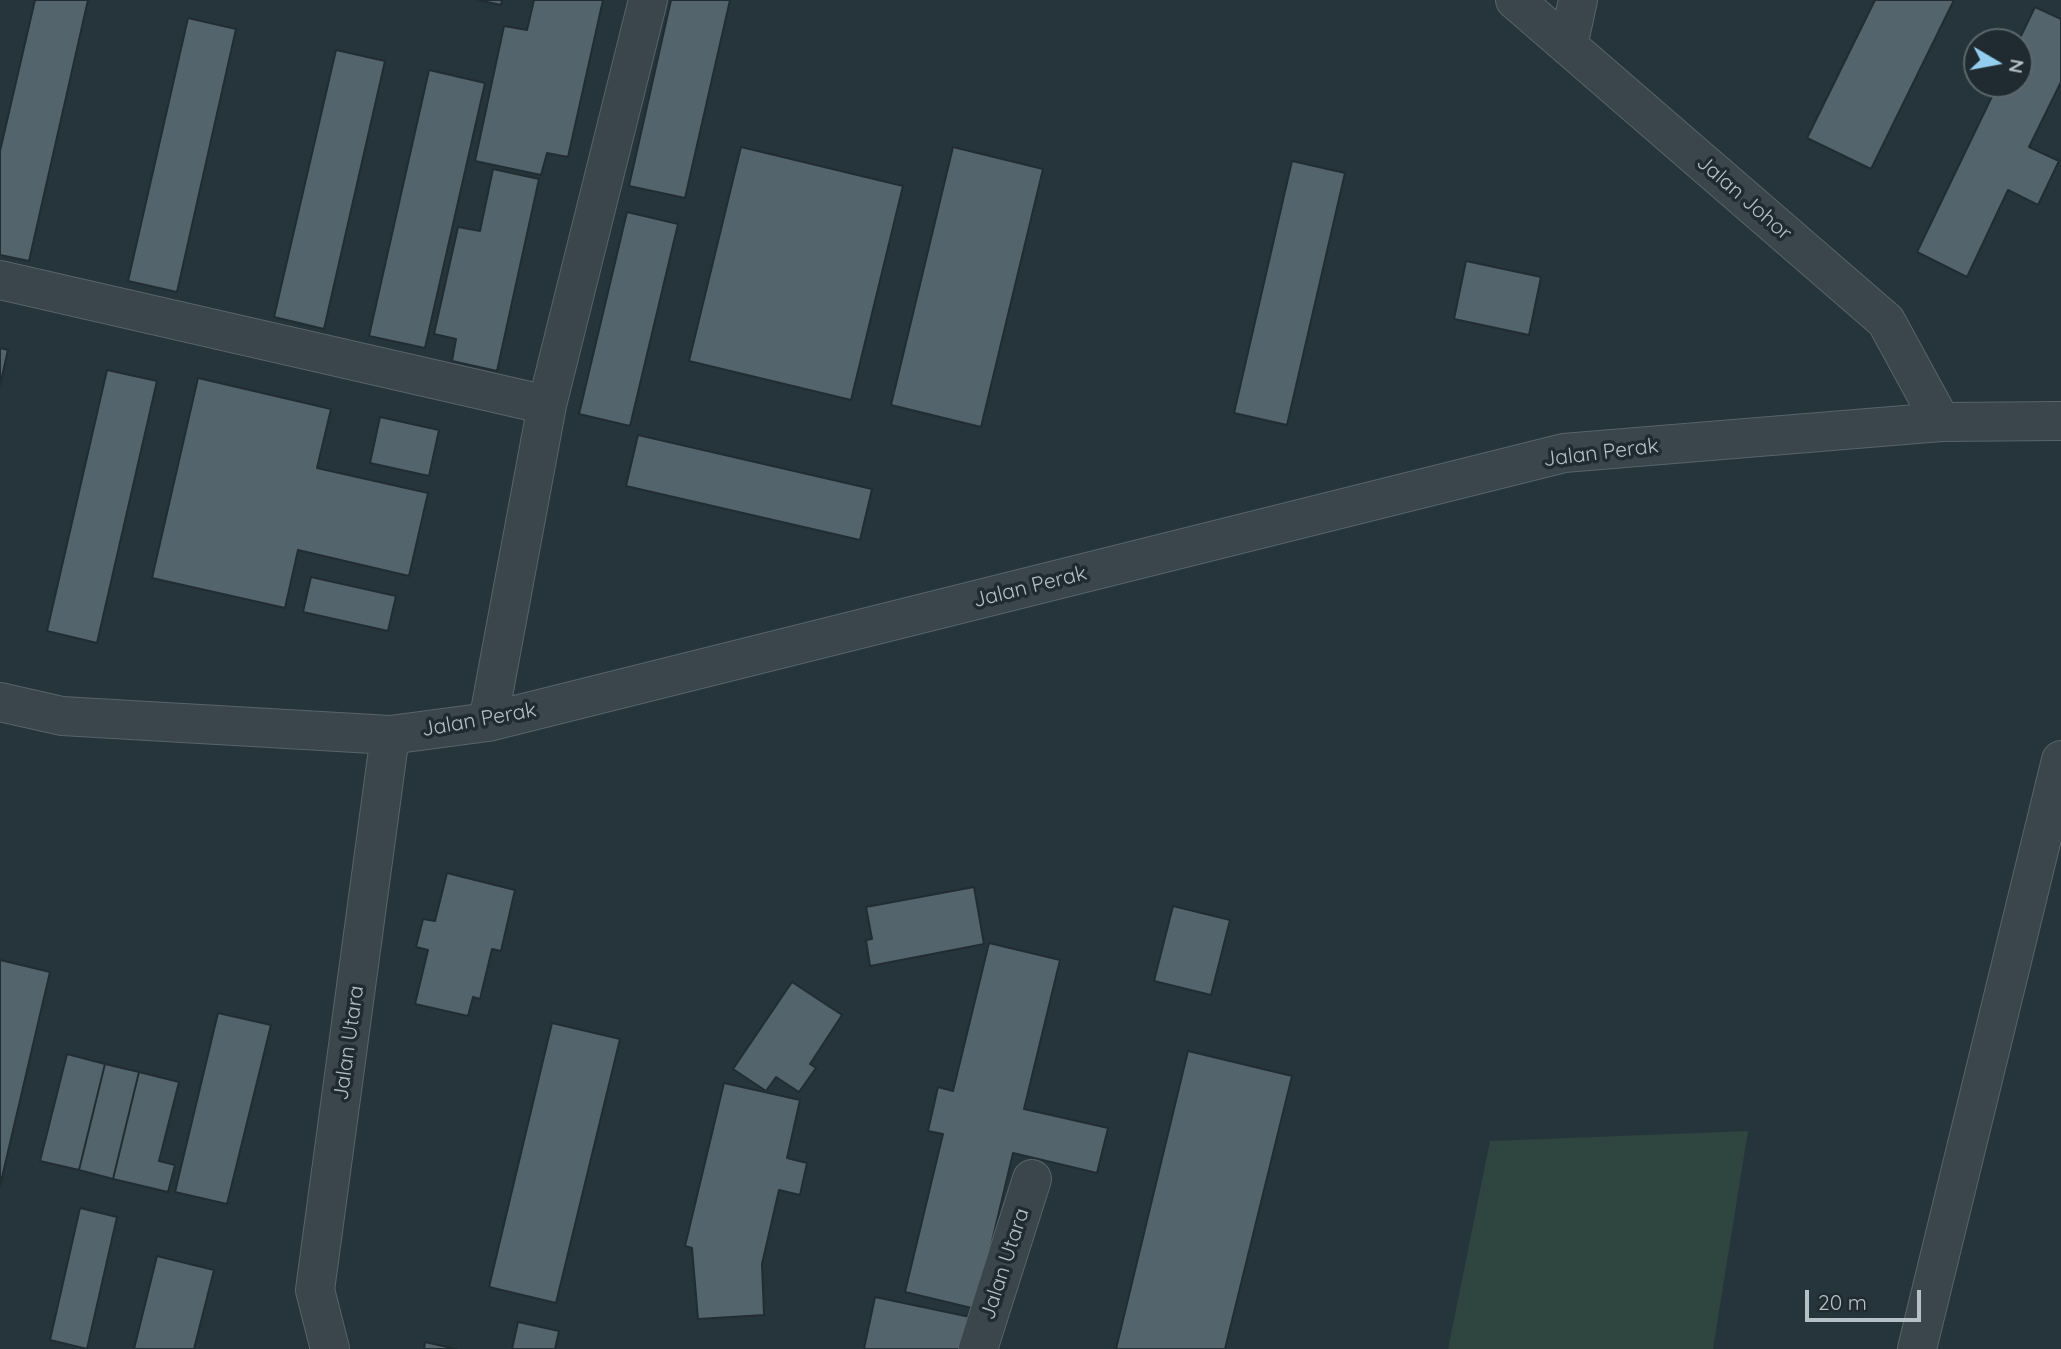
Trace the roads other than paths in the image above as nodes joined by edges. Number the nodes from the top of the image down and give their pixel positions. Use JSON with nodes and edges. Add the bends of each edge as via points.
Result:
{"nodes":[{"id":1,"x":648,"y":0,"type":"edge"},
{"id":2,"x":1515,"y":0,"type":"edge"},
{"id":3,"x":1578,"y":0,"type":"edge"},
{"id":4,"x":1568,"y":46,"type":"junction"},
{"id":5,"x":0,"y":280,"type":"edge"},
{"id":6,"x":547,"y":405,"type":"junction"},
{"id":7,"x":2061,"y":421,"type":"edge"},
{"id":8,"x":1941,"y":422,"type":"junction"},
{"id":9,"x":0,"y":702,"type":"edge"},
{"id":10,"x":488,"y":722,"type":"junction"},
{"id":11,"x":390,"y":735,"type":"junction"},
{"id":12,"x":2061,"y":760,"type":"edge"},
{"id":13,"x":1032,"y":1179,"type":"dead end"},
{"id":14,"x":330,"y":1349,"type":"edge"},
{"id":15,"x":978,"y":1349,"type":"edge"},
{"id":16,"x":1917,"y":1349,"type":"edge"}],
"edges":[{"from":1,"to":6,"type":"street"},
{"from":2,"to":4,"type":"street","name":"Jalan Johor"},
{"from":3,"to":4,"type":"street"},
{"from":4,"to":8,"type":"street","name":"Jalan Johor","via":[[1886,321]]},
{"from":5,"to":6,"type":"street"},
{"from":6,"to":10,"type":"street"},
{"from":7,"to":8,"type":"street","name":"Jalan Perak"},
{"from":8,"to":10,"type":"street","name":"Jalan Perak","via":[[1564,453]]},
{"from":9,"to":11,"type":"street","name":"Jalan Perak","via":[[62,716]]},
{"from":10,"to":11,"type":"street","name":"Jalan Perak"},
{"from":11,"to":14,"type":"street","name":"Jalan Utara","via":[[315,1290]]},
{"from":12,"to":16,"type":"street"},
{"from":13,"to":15,"type":"street","name":"Jalan Utara"}]}
